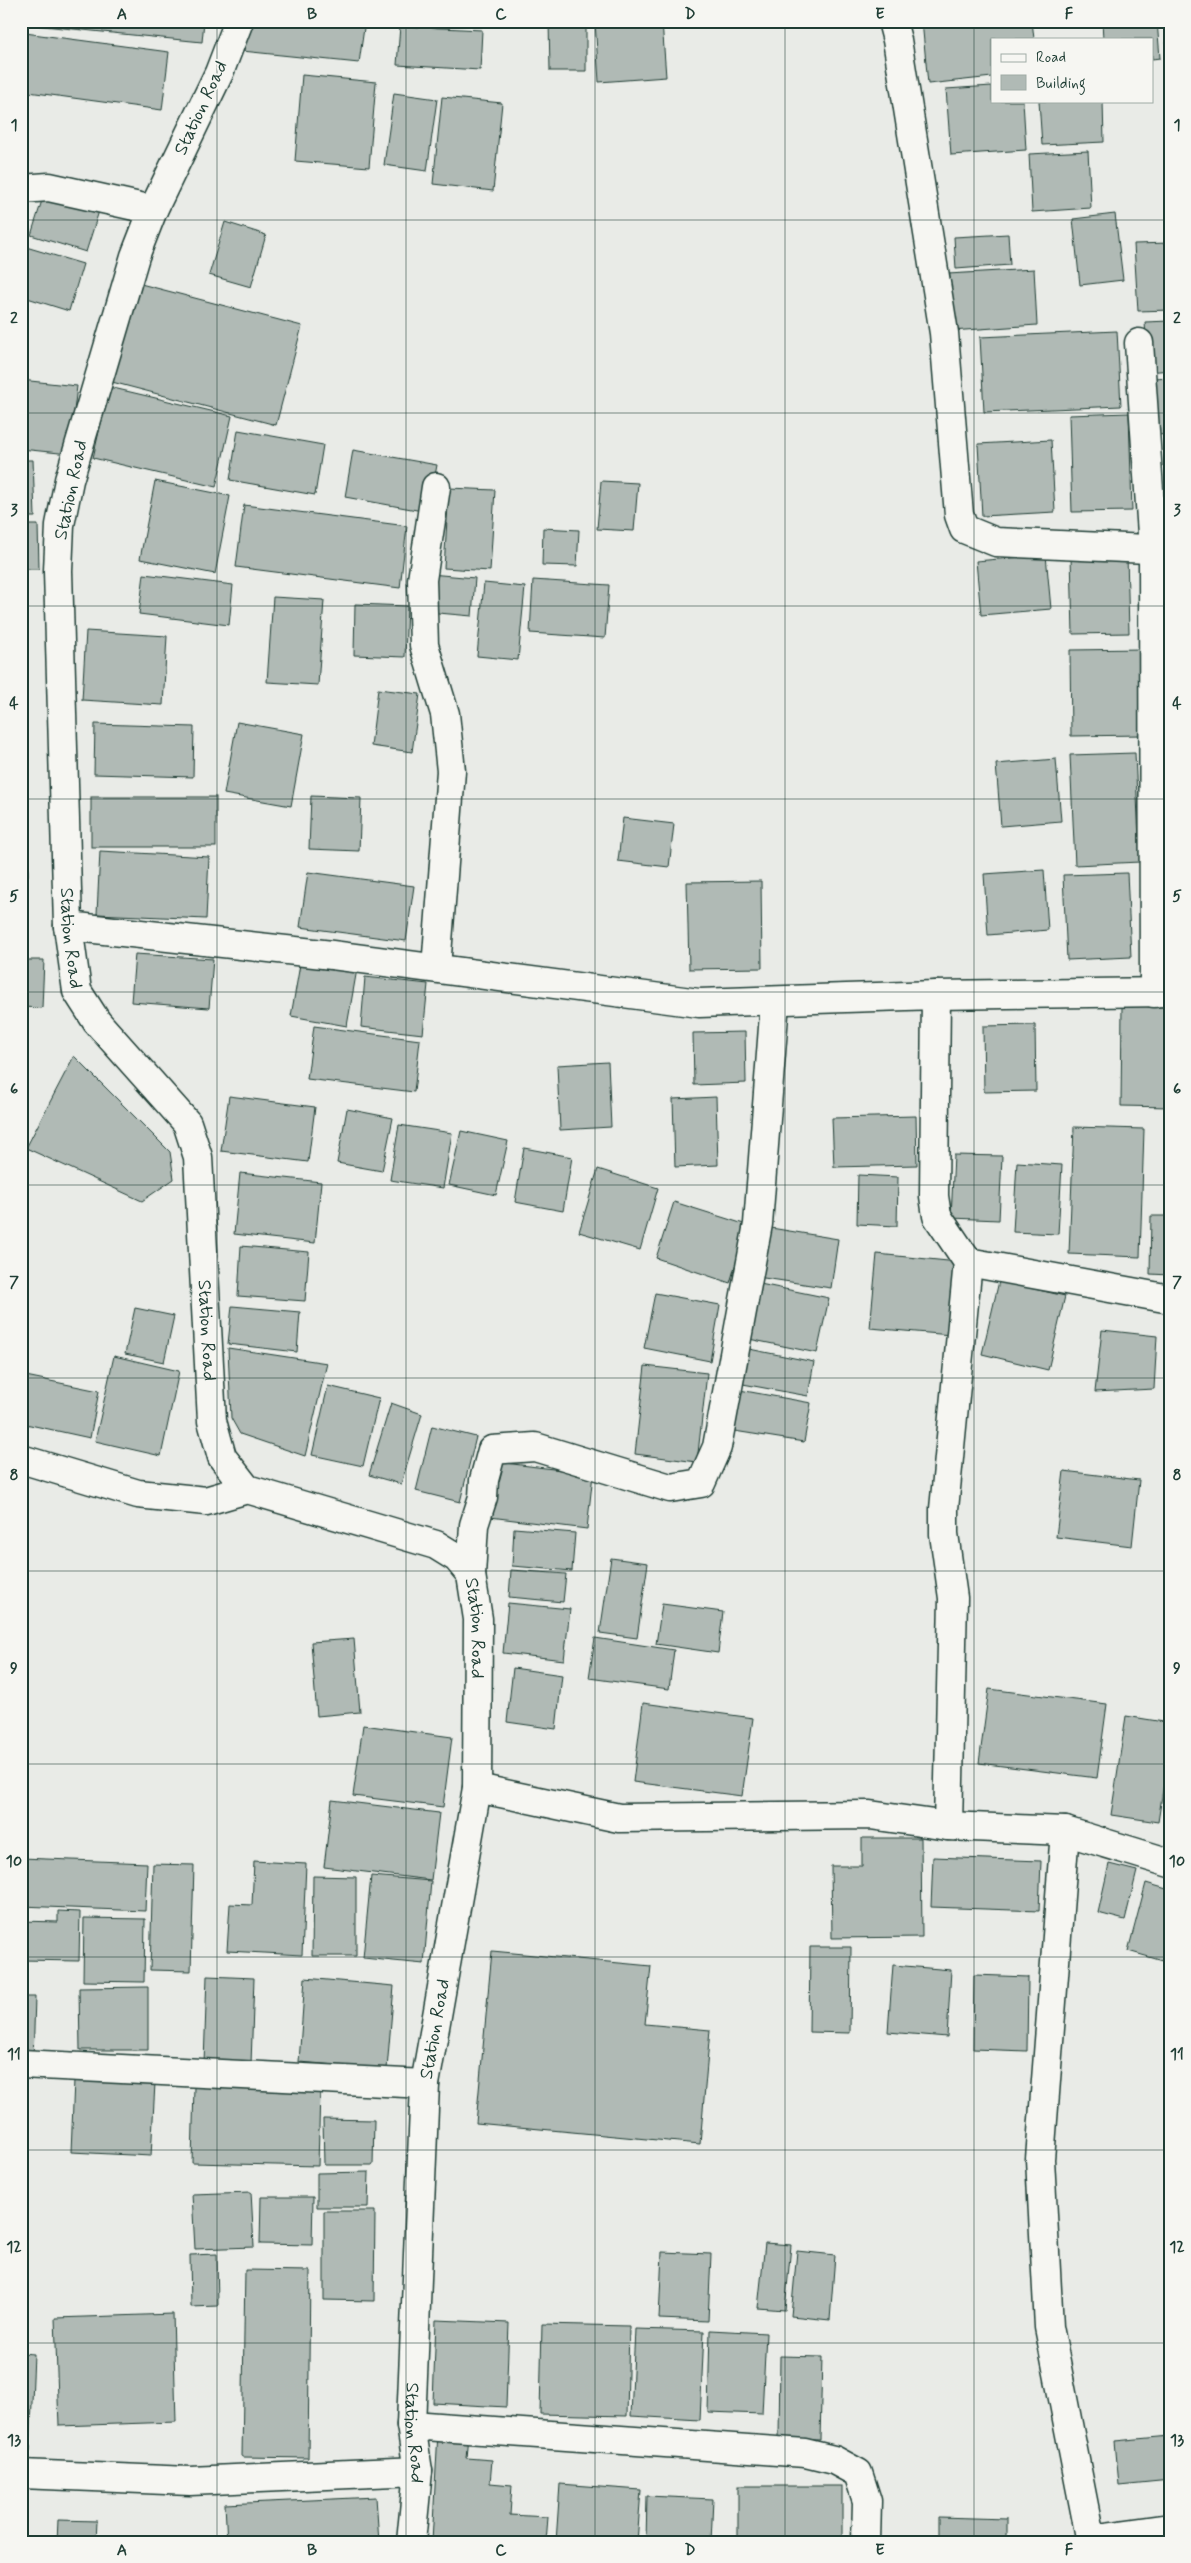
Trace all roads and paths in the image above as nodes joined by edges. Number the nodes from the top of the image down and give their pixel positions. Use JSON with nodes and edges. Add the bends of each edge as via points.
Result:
{"nodes":[{"id":1,"x":239,"y":21,"type":"edge"},
{"id":2,"x":892,"y":21,"type":"edge"},
{"id":3,"x":21,"y":189,"type":"edge"},
{"id":4,"x":153,"y":210,"type":"junction"},
{"id":5,"x":1139,"y":343,"type":"dead end"},
{"id":6,"x":436,"y":487,"type":"dead end"},
{"id":7,"x":1161,"y":549,"type":"edge"},
{"id":8,"x":68,"y":926,"type":"junction"},
{"id":9,"x":436,"y":968,"type":"junction"},
{"id":10,"x":1162,"y":993,"type":"edge"},
{"id":11,"x":936,"y":995,"type":"junction"},
{"id":12,"x":775,"y":1001,"type":"junction"},
{"id":13,"x":968,"y":1262,"type":"junction"},
{"id":14,"x":1170,"y":1299,"type":"edge"},
{"id":15,"x":21,"y":1459,"type":"edge"},
{"id":16,"x":248,"y":1489,"type":"junction"},
{"id":17,"x":471,"y":1575,"type":"junction"},
{"id":18,"x":477,"y":1788,"type":"junction"},
{"id":19,"x":948,"y":1826,"type":"junction"},
{"id":20,"x":1065,"y":1831,"type":"junction"},
{"id":21,"x":1170,"y":1863,"type":"edge"},
{"id":22,"x":21,"y":2064,"type":"edge"},
{"id":23,"x":425,"y":2084,"type":"junction"},
{"id":24,"x":411,"y":2425,"type":"junction"},
{"id":25,"x":418,"y":2471,"type":"junction"},
{"id":26,"x":21,"y":2474,"type":"edge"},
{"id":27,"x":1170,"y":2528,"type":"edge"},
{"id":28,"x":1091,"y":2541,"type":"edge"},
{"id":29,"x":411,"y":2542,"type":"edge"},
{"id":30,"x":866,"y":2542,"type":"edge"}],
"edges":[{"from":1,"to":4,"type":"street","name":"Station Road","via":[[219,73]]},
{"from":2,"to":7,"type":"street","via":[[944,333],[958,515],[964,529],[996,542]]},
{"from":3,"to":4,"type":"street","via":[[49,187]]},
{"from":4,"to":8,"type":"street","name":"Station Road","via":[[135,256],[69,480],[60,525],[58,570]]},
{"from":5,"to":7,"type":"street"},
{"from":6,"to":9,"type":"street","via":[[422,580],[424,645],[445,714],[451,771]]},
{"from":7,"to":10,"type":"street"},
{"from":8,"to":9,"type":"street"},
{"from":8,"to":16,"type":"street","name":"Station Road","via":[[78,991],[97,1022],[187,1123],[198,1157],[212,1421],[222,1457]]},
{"from":9,"to":12,"type":"street","via":[[699,1003]]},
{"from":10,"to":11,"type":"street"},
{"from":11,"to":12,"type":"street"},
{"from":11,"to":13,"type":"street","via":[[934,1196],[937,1216]]},
{"from":12,"to":17,"type":"street","via":[[758,1224],[717,1448],[701,1483],[670,1488],[535,1447],[492,1450],[474,1525]]},
{"from":13,"to":14,"type":"street"},
{"from":13,"to":19,"type":"street","via":[[944,1509],[944,1534],[953,1598]]},
{"from":15,"to":16,"type":"street","via":[[138,1494],[206,1500]]},
{"from":16,"to":17,"type":"street","name":"Station Road","via":[[436,1545],[457,1558]]},
{"from":17,"to":18,"type":"street","name":"Station Road","via":[[478,1619]]},
{"from":18,"to":19,"type":"street","via":[[619,1818],[870,1815]]},
{"from":18,"to":23,"type":"street","name":"Station Road"},
{"from":19,"to":20,"type":"street"},
{"from":20,"to":21,"type":"street"},
{"from":20,"to":28,"type":"street","via":[[1040,2159],[1049,2327]]},
{"from":22,"to":23,"type":"street"},
{"from":23,"to":24,"type":"street","name":"Station Road"},
{"from":24,"to":25,"type":"street","name":"Station Road"},
{"from":24,"to":30,"type":"street","via":[[805,2453],[834,2460],[858,2473],[867,2500]]},
{"from":25,"to":26,"type":"street","via":[[190,2481]]},
{"from":25,"to":29,"type":"street","name":"Station Road"},
{"from":27,"to":28,"type":"street"}]}
